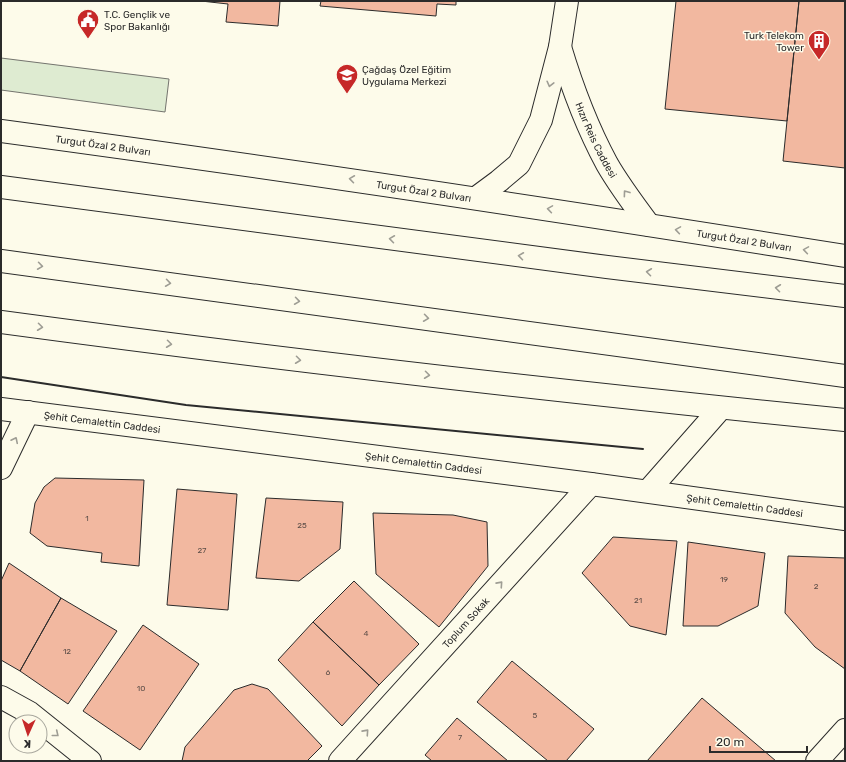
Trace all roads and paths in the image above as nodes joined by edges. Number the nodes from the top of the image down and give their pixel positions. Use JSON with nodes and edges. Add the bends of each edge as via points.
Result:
{"nodes":[{"id":1,"x":567,"y":1,"type":"edge"},
{"id":2,"x":560,"y":47,"type":"junction"},
{"id":3,"x":1,"y":131,"type":"edge"},
{"id":4,"x":1,"y":187,"type":"edge"},
{"id":5,"x":476,"y":198,"type":"junction"},
{"id":6,"x":649,"y":225,"type":"junction"},
{"id":7,"x":845,"y":256,"type":"edge"},
{"id":8,"x":1,"y":261,"type":"edge"},
{"id":9,"x":845,"y":296,"type":"edge"},
{"id":10,"x":1,"y":322,"type":"edge"},
{"id":11,"x":845,"y":376,"type":"edge"},
{"id":12,"x":721,"y":408,"type":"junction"},
{"id":13,"x":1,"y":409,"type":"edge"},
{"id":14,"x":28,"y":412,"type":"junction"},
{"id":15,"x":845,"y":420,"type":"edge"},
{"id":16,"x":1,"y":468,"type":"edge"},
{"id":17,"x":591,"y":484,"type":"junction"},
{"id":18,"x":648,"y":491,"type":"junction"},
{"id":19,"x":845,"y":519,"type":"edge"},
{"id":20,"x":1,"y":697,"type":"edge"},
{"id":21,"x":845,"y":730,"type":"edge"},
{"id":22,"x":90,"y":761,"type":"edge"},
{"id":23,"x":340,"y":761,"type":"edge"},
{"id":24,"x":816,"y":761,"type":"edge"}],
"edges":[{"from":1,"to":2,"type":"main road","name":"Hızır Reis Caddesi"},
{"from":2,"to":5,"type":"main road","name":"Hızır Reis Caddesi","one_way":true,"via":[[541,120],[519,164]]},
{"from":6,"to":2,"type":"main road","name":"Hızır Reis Caddesi","one_way":true,"via":[[622,188],[596,143],[571,83]]},
{"from":5,"to":3,"type":"main road","name":"Turgut Özal 2 Bulvarı","one_way":true,"via":[[210,158]]},
{"from":9,"to":4,"type":"main road","one_way":true},
{"from":6,"to":5,"type":"main road","name":"Turgut Özal 2 Bulvarı","one_way":true},
{"from":7,"to":6,"type":"main road","name":"Turgut Özal 2 Bulvarı","one_way":true},
{"from":8,"to":11,"type":"main road","one_way":true},
{"from":10,"to":12,"type":"main road","one_way":true,"via":[[309,361]]},
{"from":12,"to":15,"type":"main road"},
{"from":12,"to":18,"type":"main road"},
{"from":13,"to":14,"type":"main road","name":"Şehit Cemalettin Caddesi"},
{"from":16,"to":14,"type":"main road","one_way":true},
{"from":14,"to":17,"type":"main road","name":"Şehit Cemalettin Caddesi"},
{"from":17,"to":18,"type":"main road","name":"Şehit Cemalettin Caddesi"},
{"from":23,"to":17,"type":"main road","name":"Toplum Sokak","one_way":true},
{"from":18,"to":19,"type":"main road","name":"Şehit Cemalettin Caddesi"},
{"from":20,"to":22,"type":"main road","one_way":true,"via":[[30,713]]},
{"from":21,"to":24,"type":"main road"}]}
